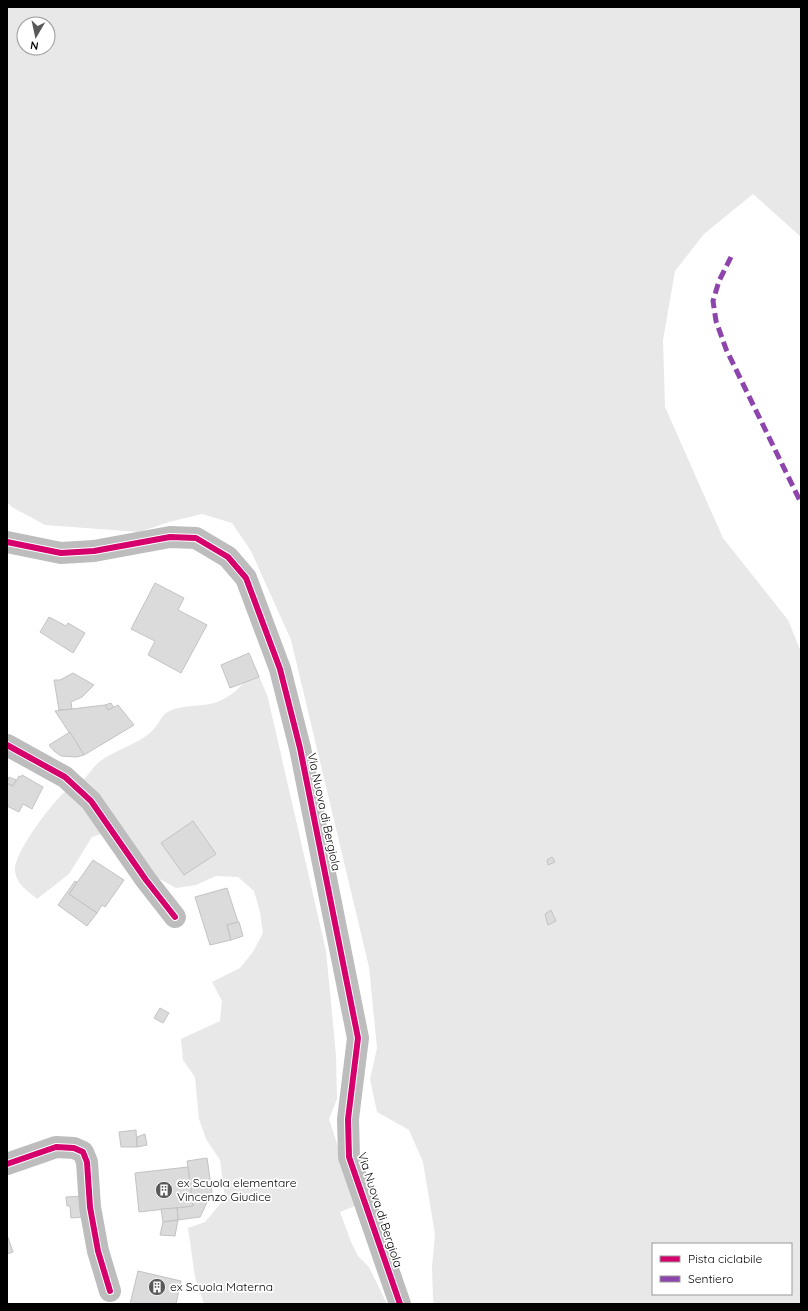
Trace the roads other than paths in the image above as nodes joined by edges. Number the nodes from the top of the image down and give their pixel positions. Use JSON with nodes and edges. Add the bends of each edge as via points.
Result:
{"nodes":[{"id":1,"x":7,"y":542,"type":"edge"},
{"id":2,"x":7,"y":745,"type":"edge"},
{"id":3,"x":175,"y":917,"type":"dead end"},
{"id":4,"x":7,"y":1164,"type":"edge"},
{"id":5,"x":110,"y":1291,"type":"dead end"},
{"id":6,"x":400,"y":1304,"type":"edge"}],
"edges":[{"from":1,"to":6,"type":"street","name":"Via Nuova di Bergiola","via":[[61,553],[94,551],[170,537],[196,538],[228,557],[246,578],[280,669],[298,741],[358,1038],[348,1119],[349,1157]]},
{"from":2,"to":3,"type":"street","via":[[65,777],[91,801]]},
{"from":4,"to":5,"type":"street","via":[[56,1147],[74,1148],[83,1152],[87,1162],[90,1207],[98,1251]]}]}
